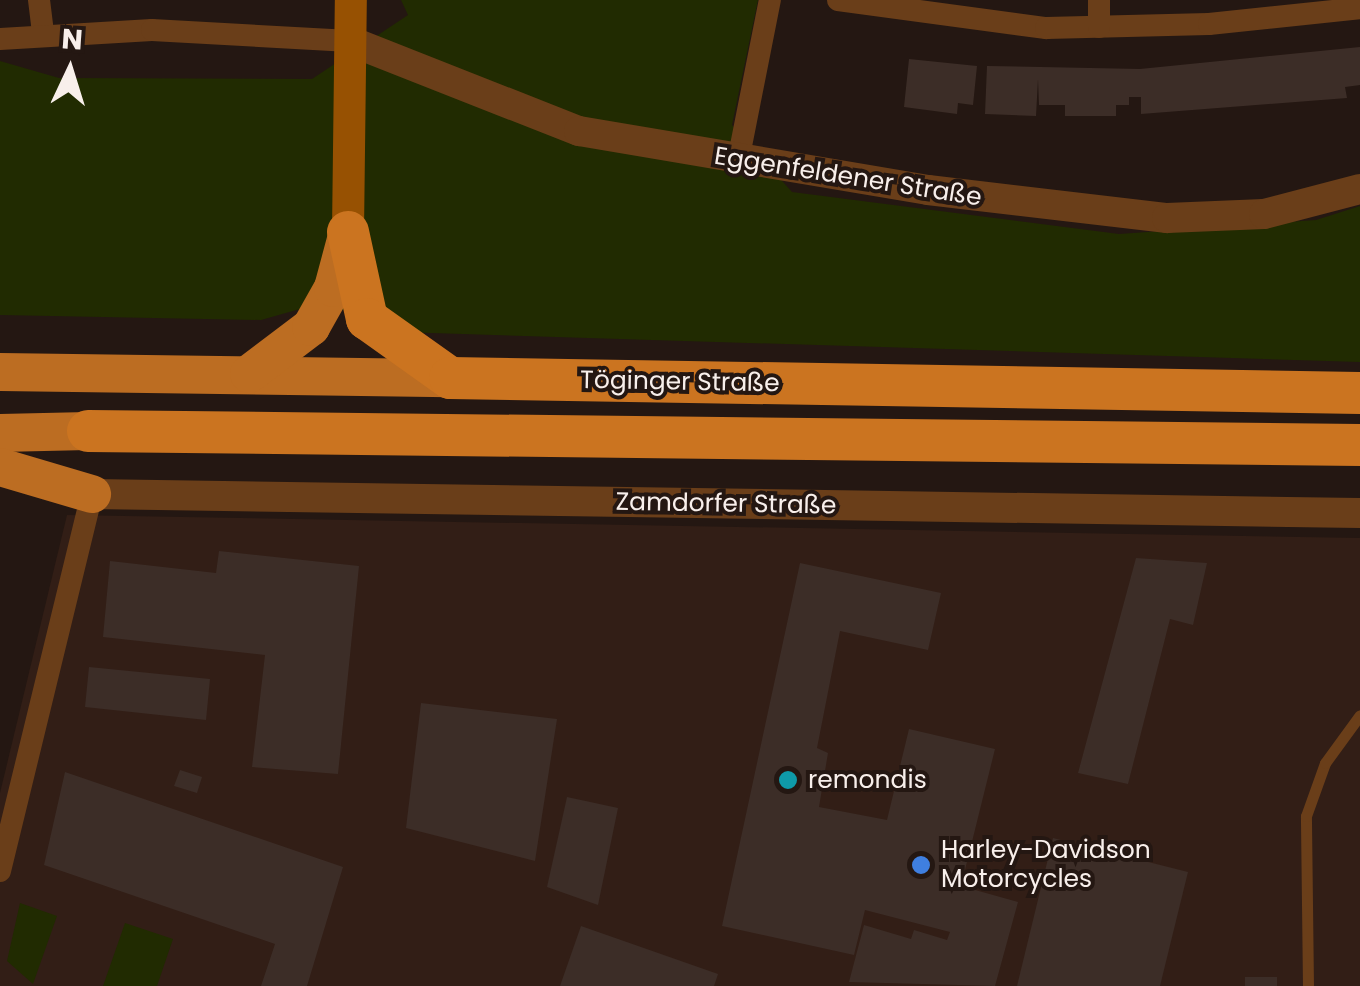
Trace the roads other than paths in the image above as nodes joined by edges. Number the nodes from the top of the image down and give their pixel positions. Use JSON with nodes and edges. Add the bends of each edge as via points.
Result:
{"nodes":[{"id":1,"x":39,"y":0,"type":"edge"},
{"id":2,"x":351,"y":0,"type":"edge"},
{"id":3,"x":770,"y":0,"type":"edge"},
{"id":4,"x":838,"y":0,"type":"edge"},
{"id":5,"x":1099,"y":0,"type":"edge"},
{"id":6,"x":1360,"y":8,"type":"edge"},
{"id":7,"x":1098,"y":27,"type":"junction"},
{"id":8,"x":43,"y":35,"type":"junction"},
{"id":9,"x":0,"y":39,"type":"edge"},
{"id":10,"x":350,"y":41,"type":"junction"},
{"id":11,"x":738,"y":160,"type":"junction"},
{"id":12,"x":1360,"y":190,"type":"edge"},
{"id":13,"x":348,"y":232,"type":"junction"},
{"id":14,"x":0,"y":372,"type":"edge"},
{"id":15,"x":248,"y":374,"type":"junction"},
{"id":16,"x":450,"y":378,"type":"junction"},
{"id":17,"x":1360,"y":393,"type":"edge"},
{"id":18,"x":88,"y":431,"type":"joint"},
{"id":19,"x":0,"y":432,"type":"edge"},
{"id":20,"x":1360,"y":445,"type":"edge"},
{"id":21,"x":0,"y":467,"type":"edge"},
{"id":22,"x":92,"y":494,"type":"junction"},
{"id":23,"x":1360,"y":514,"type":"edge"},
{"id":24,"x":1360,"y":714,"type":"edge"},
{"id":25,"x":0,"y":871,"type":"edge"},
{"id":26,"x":1308,"y":986,"type":"edge"}],
"edges":[{"from":1,"to":8,"type":"street"},
{"from":2,"to":10,"type":"main road"},
{"from":3,"to":11,"type":"street"},
{"from":4,"to":7,"type":"street","via":[[972,24]]},
{"from":5,"to":7,"type":"street"},
{"from":6,"to":7,"type":"street"},
{"from":8,"to":9,"type":"street"},
{"from":8,"to":10,"type":"street","via":[[222,31]]},
{"from":10,"to":11,"type":"street","name":"Eggenfeldener Straße","via":[[578,131]]},
{"from":10,"to":13,"type":"main road"},
{"from":11,"to":12,"type":"street","name":"Eggenfeldener Straße","via":[[1167,218],[1264,214]]},
{"from":13,"to":15,"type":"highway","via":[[333,288],[311,327]]},
{"from":13,"to":16,"type":"highway","via":[[367,320]]},
{"from":14,"to":15,"type":"highway","name":"Töginger Straße"},
{"from":15,"to":16,"type":"highway","name":"Töginger Straße"},
{"from":16,"to":17,"type":"highway","name":"Töginger Straße"},
{"from":18,"to":19,"type":"highway"},
{"from":18,"to":20,"type":"highway"},
{"from":21,"to":22,"type":"highway"},
{"from":22,"to":23,"type":"street","name":"Zamdorfer Straße"},
{"from":22,"to":25,"type":"street"},
{"from":24,"to":26,"type":"lane","via":[[1325,763],[1306,816]]}]}
